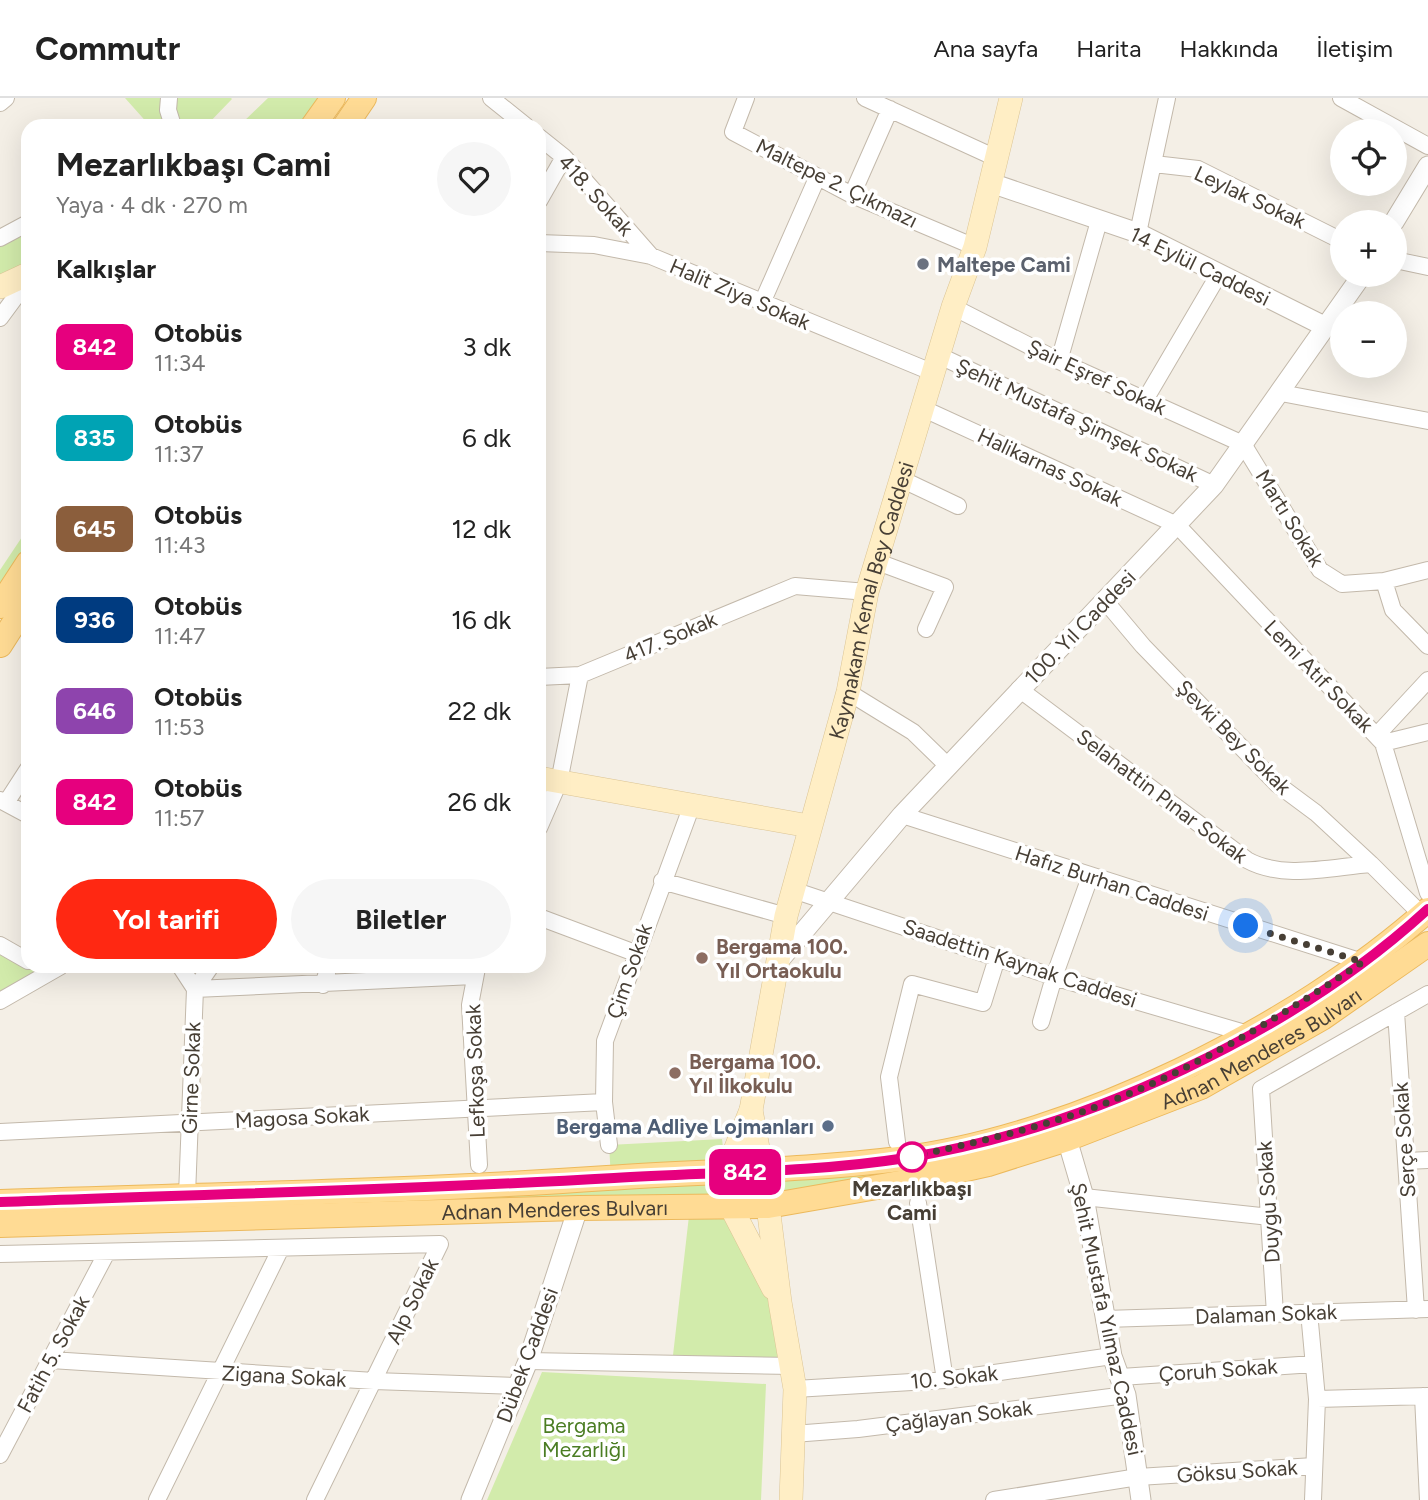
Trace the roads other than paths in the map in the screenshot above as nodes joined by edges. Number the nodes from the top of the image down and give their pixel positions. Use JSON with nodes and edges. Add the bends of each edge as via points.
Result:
{"nodes":[{"id":1,"x":6,"y":98,"type":"edge"},
{"id":2,"x":169,"y":98,"type":"edge"},
{"id":3,"x":364,"y":98,"type":"edge"},
{"id":4,"x":491,"y":98,"type":"edge"},
{"id":5,"x":747,"y":98,"type":"edge"},
{"id":6,"x":865,"y":98,"type":"edge"},
{"id":7,"x":1011,"y":98,"type":"edge"},
{"id":8,"x":1167,"y":98,"type":"edge"},
{"id":9,"x":1342,"y":98,"type":"edge"},
{"id":10,"x":0,"y":103,"type":"edge"},
{"id":11,"x":890,"y":109,"type":"junction"},
{"id":12,"x":169,"y":119,"type":"edge"},
{"id":13,"x":350,"y":119,"type":"edge"},
{"id":14,"x":517,"y":119,"type":"edge"},
{"id":15,"x":546,"y":143,"type":"edge"},
{"id":16,"x":1428,"y":146,"type":"edge"},
{"id":17,"x":564,"y":157,"type":"junction"},
{"id":18,"x":996,"y":158,"type":"junction"},
{"id":19,"x":1154,"y":164,"type":"junction"},
{"id":20,"x":1428,"y":166,"type":"edge"},
{"id":21,"x":817,"y":178,"type":"junction"},
{"id":22,"x":991,"y":183,"type":"junction"},
{"id":23,"x":546,"y":189,"type":"edge"},
{"id":24,"x":852,"y":195,"type":"junction"},
{"id":25,"x":1402,"y":210,"type":"edge"},
{"id":26,"x":1099,"y":221,"type":"junction"},
{"id":27,"x":21,"y":227,"type":"edge"},
{"id":28,"x":1138,"y":233,"type":"junction"},
{"id":29,"x":1330,"y":234,"type":"edge"},
{"id":30,"x":0,"y":238,"type":"edge"},
{"id":31,"x":546,"y":243,"type":"edge"},
{"id":32,"x":975,"y":247,"type":"junction"},
{"id":33,"x":651,"y":256,"type":"junction"},
{"id":34,"x":1407,"y":263,"type":"edge"},
{"id":35,"x":1428,"y":267,"type":"edge"},
{"id":36,"x":1219,"y":274,"type":"junction"},
{"id":37,"x":21,"y":277,"type":"edge"},
{"id":38,"x":0,"y":287,"type":"edge"},
{"id":39,"x":1354,"y":287,"type":"edge"},
{"id":40,"x":21,"y":289,"type":"edge"},
{"id":41,"x":762,"y":303,"type":"junction"},
{"id":42,"x":953,"y":307,"type":"junction"},
{"id":43,"x":0,"y":318,"type":"edge"},
{"id":44,"x":1326,"y":327,"type":"junction"},
{"id":45,"x":1059,"y":361,"type":"junction"},
{"id":46,"x":937,"y":365,"type":"junction"},
{"id":47,"x":1281,"y":393,"type":"junction"},
{"id":48,"x":1144,"y":400,"type":"junction"},
{"id":49,"x":924,"y":409,"type":"junction"},
{"id":50,"x":1428,"y":421,"type":"edge"},
{"id":51,"x":1243,"y":444,"type":"junction"},
{"id":52,"x":901,"y":479,"type":"junction"},
{"id":53,"x":1214,"y":485,"type":"junction"},
{"id":54,"x":957,"y":506,"type":"dead end"},
{"id":55,"x":1177,"y":526,"type":"junction"},
{"id":56,"x":875,"y":561,"type":"junction"},
{"id":57,"x":1428,"y":570,"type":"edge"},
{"id":58,"x":21,"y":574,"type":"edge"},
{"id":59,"x":1384,"y":581,"type":"junction"},
{"id":60,"x":867,"y":592,"type":"junction"},
{"id":61,"x":1106,"y":602,"type":"junction"},
{"id":62,"x":0,"y":606,"type":"edge"},
{"id":63,"x":21,"y":612,"type":"edge"},
{"id":64,"x":926,"y":629,"type":"dead end"},
{"id":65,"x":0,"y":645,"type":"edge"},
{"id":66,"x":1428,"y":646,"type":"edge"},
{"id":67,"x":580,"y":675,"type":"junction"},
{"id":68,"x":546,"y":677,"type":"edge"},
{"id":69,"x":1428,"y":680,"type":"edge"},
{"id":70,"x":1019,"y":689,"type":"junction"},
{"id":71,"x":848,"y":692,"type":"junction"},
{"id":72,"x":1428,"y":732,"type":"edge"},
{"id":73,"x":1380,"y":739,"type":"junction"},
{"id":74,"x":949,"y":767,"type":"junction"},
{"id":75,"x":21,"y":778,"type":"edge"},
{"id":76,"x":549,"y":780,"type":"edge"},
{"id":77,"x":3,"y":801,"type":"edge"},
{"id":78,"x":692,"y":805,"type":"junction"},
{"id":79,"x":21,"y":811,"type":"edge"},
{"id":80,"x":902,"y":815,"type":"junction"},
{"id":81,"x":809,"y":826,"type":"junction"},
{"id":82,"x":1371,"y":864,"type":"junction"},
{"id":83,"x":1090,"y":877,"type":"junction"},
{"id":84,"x":663,"y":881,"type":"junction"},
{"id":85,"x":793,"y":890,"type":"junction"},
{"id":86,"x":828,"y":900,"type":"junction"},
{"id":87,"x":1426,"y":906,"type":"edge"},
{"id":88,"x":786,"y":916,"type":"junction"},
{"id":89,"x":546,"y":920,"type":"edge"},
{"id":90,"x":0,"y":944,"type":"edge"},
{"id":91,"x":1428,"y":944,"type":"edge"},
{"id":92,"x":635,"y":953,"type":"junction"},
{"id":93,"x":21,"y":957,"type":"edge"},
{"id":94,"x":997,"y":958,"type":"junction"},
{"id":95,"x":1363,"y":962,"type":"junction"},
{"id":96,"x":777,"y":963,"type":"junction"},
{"id":97,"x":42,"y":973,"type":"edge"},
{"id":98,"x":185,"y":973,"type":"edge"},
{"id":99,"x":206,"y":973,"type":"edge"},
{"id":100,"x":327,"y":973,"type":"edge"},
{"id":101,"x":454,"y":973,"type":"edge"},
{"id":102,"x":476,"y":973,"type":"edge"},
{"id":103,"x":1054,"y":977,"type":"junction"},
{"id":104,"x":323,"y":985,"type":"junction"},
{"id":105,"x":195,"y":989,"type":"junction"},
{"id":106,"x":1428,"y":993,"type":"edge"},
{"id":107,"x":0,"y":1001,"type":"edge"},
{"id":108,"x":1396,"y":1012,"type":"junction"},
{"id":109,"x":1041,"y":1021,"type":"dead end"},
{"id":110,"x":1248,"y":1034,"type":"junction"},
{"id":111,"x":604,"y":1102,"type":"junction"},
{"id":112,"x":475,"y":1107,"type":"junction"},
{"id":113,"x":751,"y":1110,"type":"junction"},
{"id":114,"x":189,"y":1124,"type":"junction"},
{"id":115,"x":0,"y":1132,"type":"edge"},
{"id":116,"x":1067,"y":1139,"type":"junction"},
{"id":117,"x":897,"y":1142,"type":"dead end"},
{"id":118,"x":609,"y":1145,"type":"dead end"},
{"id":119,"x":1428,"y":1160,"type":"edge"},
{"id":120,"x":1406,"y":1161,"type":"junction"},
{"id":121,"x":479,"y":1165,"type":"dead end"},
{"id":122,"x":762,"y":1170,"type":"junction"},
{"id":123,"x":726,"y":1173,"type":"junction"},
{"id":124,"x":187,"y":1195,"type":"junction"},
{"id":125,"x":1084,"y":1197,"type":"junction"},
{"id":126,"x":0,"y":1202,"type":"edge"},
{"id":127,"x":918,"y":1203,"type":"dead end"},
{"id":128,"x":768,"y":1206,"type":"junction"},
{"id":129,"x":731,"y":1207,"type":"junction"},
{"id":130,"x":578,"y":1208,"type":"junction"},
{"id":131,"x":1270,"y":1217,"type":"junction"},
{"id":132,"x":0,"y":1225,"type":"edge"},
{"id":133,"x":281,"y":1248,"type":"junction"},
{"id":134,"x":0,"y":1254,"type":"edge"},
{"id":135,"x":106,"y":1254,"type":"junction"},
{"id":136,"x":779,"y":1302,"type":"junction"},
{"id":137,"x":1422,"y":1310,"type":"edge"},
{"id":138,"x":1309,"y":1312,"type":"junction"},
{"id":139,"x":1275,"y":1314,"type":"junction"},
{"id":140,"x":1105,"y":1319,"type":"junction"},
{"id":141,"x":1112,"y":1356,"type":"junction"},
{"id":142,"x":51,"y":1360,"type":"junction"},
{"id":143,"x":528,"y":1361,"type":"junction"},
{"id":144,"x":1314,"y":1364,"type":"junction"},
{"id":145,"x":222,"y":1372,"type":"junction"},
{"id":146,"x":794,"y":1378,"type":"junction"},
{"id":147,"x":945,"y":1380,"type":"junction"},
{"id":148,"x":374,"y":1381,"type":"junction"},
{"id":149,"x":518,"y":1385,"type":"junction"},
{"id":150,"x":1124,"y":1386,"type":"junction"},
{"id":151,"x":1425,"y":1396,"type":"edge"},
{"id":152,"x":1317,"y":1399,"type":"junction"},
{"id":153,"x":793,"y":1433,"type":"junction"},
{"id":154,"x":0,"y":1455,"type":"edge"},
{"id":155,"x":1314,"y":1466,"type":"junction"},
{"id":156,"x":1138,"y":1477,"type":"junction"},
{"id":157,"x":157,"y":1500,"type":"edge"},
{"id":158,"x":315,"y":1500,"type":"edge"},
{"id":159,"x":471,"y":1500,"type":"edge"},
{"id":160,"x":791,"y":1500,"type":"edge"},
{"id":161,"x":994,"y":1500,"type":"edge"},
{"id":162,"x":1141,"y":1500,"type":"edge"},
{"id":163,"x":1313,"y":1500,"type":"edge"},
{"id":164,"x":1428,"y":1500,"type":"edge"}],
"edges":[{"from":1,"to":10,"type":"street"},
{"from":2,"to":12,"type":"street"},
{"from":3,"to":13,"type":"main road"},
{"from":4,"to":14,"type":"street"},
{"from":5,"to":21,"type":"street","name":"Maltepe 2. Çıkmazı","via":[[733,132]]},
{"from":6,"to":11,"type":"street"},
{"from":7,"to":18,"type":"main road","name":"Kaymakam Kemal Bey Caddesi"},
{"from":8,"to":19,"type":"street"},
{"from":9,"to":16,"type":"street"},
{"from":11,"to":18,"type":"street"},
{"from":11,"to":24,"type":"street"},
{"from":15,"to":17,"type":"street","name":"418. Sokak"},
{"from":17,"to":23,"type":"street"},
{"from":17,"to":33,"type":"street","name":"418. Sokak"},
{"from":18,"to":22,"type":"main road","name":"Kaymakam Kemal Bey Caddesi"},
{"from":19,"to":28,"type":"street"},
{"from":19,"to":29,"type":"street","name":"Leylak Sokak","via":[[1198,169]]},
{"from":20,"to":25,"type":"street"},
{"from":21,"to":24,"type":"street","name":"Maltepe 2. Çıkmazı"},
{"from":21,"to":41,"type":"street"},
{"from":22,"to":26,"type":"street","name":"14 Eylül Caddesi"},
{"from":22,"to":32,"type":"main road","name":"Kaymakam Kemal Bey Caddesi"},
{"from":24,"to":32,"type":"street","name":"Maltepe 2. Çıkmazı"},
{"from":26,"to":28,"type":"street","name":"14 Eylül Caddesi"},
{"from":26,"to":45,"type":"street"},
{"from":27,"to":30,"type":"street"},
{"from":28,"to":36,"type":"street","name":"14 Eylül Caddesi"},
{"from":31,"to":33,"type":"street","name":"Halit Ziya Sokak","via":[[594,245]]},
{"from":32,"to":42,"type":"main road","name":"Kaymakam Kemal Bey Caddesi"},
{"from":33,"to":41,"type":"street","name":"Halit Ziya Sokak"},
{"from":34,"to":35,"type":"street"},
{"from":36,"to":44,"type":"street","name":"14 Eylül Caddesi"},
{"from":36,"to":48,"type":"street"},
{"from":37,"to":38,"type":"main road"},
{"from":39,"to":44,"type":"street","name":"100. Yıl Caddesi"},
{"from":40,"to":43,"type":"street"},
{"from":41,"to":46,"type":"street","name":"Halit Ziya Sokak"},
{"from":42,"to":45,"type":"street","name":"Şair Eşref Sokak"},
{"from":42,"to":46,"type":"main road","name":"Kaymakam Kemal Bey Caddesi"},
{"from":44,"to":47,"type":"street","name":"100. Yıl Caddesi"},
{"from":45,"to":48,"type":"street","name":"Şair Eşref Sokak"},
{"from":46,"to":49,"type":"main road","name":"Kaymakam Kemal Bey Caddesi"},
{"from":46,"to":53,"type":"street","name":"Şehit Mustafa Şimşek Sokak"},
{"from":47,"to":50,"type":"street"},
{"from":47,"to":51,"type":"street","name":"100. Yıl Caddesi"},
{"from":48,"to":51,"type":"street","name":"Şair Eşref Sokak"},
{"from":49,"to":52,"type":"main road","name":"Kaymakam Kemal Bey Caddesi"},
{"from":49,"to":55,"type":"street","name":"Halikarnas Sokak"},
{"from":51,"to":53,"type":"street","name":"100. Yıl Caddesi"},
{"from":51,"to":59,"type":"street","name":"Martı Sokak","via":[[1320,570],[1342,583]]},
{"from":52,"to":54,"type":"street"},
{"from":52,"to":56,"type":"main road","name":"Kaymakam Kemal Bey Caddesi"},
{"from":53,"to":55,"type":"street","name":"100. Yıl Caddesi"},
{"from":55,"to":61,"type":"street","name":"100. Yıl Caddesi"},
{"from":55,"to":73,"type":"street","name":"Lemi Atıf Sokak"},
{"from":56,"to":60,"type":"main road","name":"Kaymakam Kemal Bey Caddesi"},
{"from":56,"to":64,"type":"street","via":[[944,587]]},
{"from":57,"to":59,"type":"street","name":"Martı Sokak"},
{"from":58,"to":62,"type":"main road"},
{"from":59,"to":66,"type":"street","via":[[1393,610]]},
{"from":60,"to":67,"type":"street","name":"417. Sokak","via":[[796,586]]},
{"from":60,"to":71,"type":"main road","name":"Kaymakam Kemal Bey Caddesi"},
{"from":61,"to":70,"type":"street","name":"100. Yıl Caddesi"},
{"from":61,"to":82,"type":"street","name":"Şevki Bey Sokak","via":[[1277,784]]},
{"from":63,"to":65,"type":"main road"},
{"from":67,"to":68,"type":"street","name":"417. Sokak"},
{"from":67,"to":76,"type":"street"},
{"from":69,"to":73,"type":"street"},
{"from":70,"to":74,"type":"street","name":"100. Yıl Caddesi"},
{"from":70,"to":82,"type":"street","name":"Selahattin Pınar Sokak","via":[[1263,869]]},
{"from":71,"to":74,"type":"street","via":[[913,732]]},
{"from":71,"to":81,"type":"main road","name":"Kaymakam Kemal Bey Caddesi"},
{"from":72,"to":73,"type":"street"},
{"from":73,"to":87,"type":"street","name":"Lemi Atıf Sokak"},
{"from":74,"to":80,"type":"street","name":"100. Yıl Caddesi"},
{"from":75,"to":77,"type":"street"},
{"from":76,"to":78,"type":"main road"},
{"from":77,"to":79,"type":"street"},
{"from":78,"to":81,"type":"main road"},
{"from":78,"to":84,"type":"street","name":"Çim Sokak"},
{"from":80,"to":83,"type":"street","name":"Hafız Burhan Caddesi"},
{"from":80,"to":86,"type":"street","name":"100. Yıl Caddesi"},
{"from":81,"to":85,"type":"main road","name":"Kaymakam Kemal Bey Caddesi"},
{"from":82,"to":87,"type":"street"},
{"from":83,"to":95,"type":"street","name":"Hafız Burhan Caddesi"},
{"from":83,"to":103,"type":"street"},
{"from":84,"to":88,"type":"street"},
{"from":84,"to":92,"type":"street","name":"Çim Sokak"},
{"from":85,"to":86,"type":"street","name":"Saadettin Kaynak Caddesi"},
{"from":85,"to":88,"type":"main road","name":"Kaymakam Kemal Bey Caddesi"},
{"from":86,"to":94,"type":"street","name":"Saadettin Kaynak Caddesi"},
{"from":86,"to":96,"type":"street","name":"100. Yıl Caddesi"},
{"from":87,"to":95,"type":"main road","name":"Adnan Menderes Bulvarı"},
{"from":88,"to":96,"type":"main road","name":"Kaymakam Kemal Bey Caddesi"},
{"from":89,"to":92,"type":"street"},
{"from":90,"to":93,"type":"street"},
{"from":91,"to":116,"type":"main road","name":"Adnan Menderes Bulvarı","via":[[1363,992],[1259,1056],[1201,1087]]},
{"from":92,"to":111,"type":"street","name":"Çim Sokak","via":[[605,1041]]},
{"from":94,"to":103,"type":"street","name":"Saadettin Kaynak Caddesi"},
{"from":94,"to":117,"type":"street","via":[[983,1003],[912,984],[889,1077]]},
{"from":95,"to":110,"type":"main road","name":"Adnan Menderes Bulvarı"},
{"from":96,"to":113,"type":"main road","name":"Kaymakam Kemal Bey Caddesi"},
{"from":97,"to":107,"type":"street"},
{"from":98,"to":105,"type":"street"},
{"from":99,"to":105,"type":"street"},
{"from":100,"to":104,"type":"street"},
{"from":101,"to":104,"type":"street"},
{"from":102,"to":112,"type":"street","name":"Lefkoşa Sokak","via":[[470,1005]]},
{"from":103,"to":109,"type":"street"},
{"from":103,"to":110,"type":"street","name":"Saadettin Kaynak Caddesi"},
{"from":104,"to":105,"type":"street"},
{"from":105,"to":114,"type":"street","name":"Girne Sokak"},
{"from":106,"to":108,"type":"street"},
{"from":108,"to":120,"type":"street","name":"Serçe Sokak"},
{"from":108,"to":131,"type":"street","name":"Duygu Sokak","via":[[1261,1090]]},
{"from":110,"to":122,"type":"main road","name":"Adnan Menderes Bulvarı","via":[[1121,1097],[971,1145],[900,1159]]},
{"from":111,"to":112,"type":"street","name":"Magosa Sokak"},
{"from":111,"to":118,"type":"street","name":"Çim Sokak"},
{"from":112,"to":114,"type":"street","name":"Magosa Sokak"},
{"from":112,"to":121,"type":"street","name":"Lefkoşa Sokak"},
{"from":113,"to":122,"type":"main road","name":"Kaymakam Kemal Bey Caddesi"},
{"from":113,"to":123,"type":"main road","name":"Kaymakam Kemal Bey Caddesi"},
{"from":114,"to":115,"type":"street","name":"Magosa Sokak"},
{"from":114,"to":124,"type":"street","name":"Girne Sokak"},
{"from":116,"to":125,"type":"street","name":"Şehit Mustafa Yılmaz Caddesi"},
{"from":116,"to":128,"type":"main road","name":"Adnan Menderes Bulvarı","via":[[918,1180]]},
{"from":119,"to":120,"type":"street"},
{"from":120,"to":137,"type":"street","name":"Serçe Sokak"},
{"from":122,"to":123,"type":"main road","name":"Adnan Menderes Bulvarı"},
{"from":122,"to":128,"type":"main road","name":"Kaymakam Kemal Bey Caddesi"},
{"from":123,"to":124,"type":"main road","name":"Adnan Menderes Bulvarı"},
{"from":123,"to":129,"type":"main road"},
{"from":124,"to":126,"type":"main road","name":"Adnan Menderes Bulvarı"},
{"from":125,"to":131,"type":"street"},
{"from":125,"to":140,"type":"street","name":"Şehit Mustafa Yılmaz Caddesi"},
{"from":127,"to":147,"type":"street"},
{"from":128,"to":129,"type":"main road","name":"Adnan Menderes Bulvarı"},
{"from":128,"to":136,"type":"main road"},
{"from":129,"to":130,"type":"main road","name":"Adnan Menderes Bulvarı"},
{"from":129,"to":136,"type":"main road"},
{"from":130,"to":132,"type":"main road","name":"Adnan Menderes Bulvarı"},
{"from":130,"to":143,"type":"street","name":"Dübek Caddesi"},
{"from":131,"to":139,"type":"street","name":"Duygu Sokak"},
{"from":133,"to":135,"type":"street"},
{"from":133,"to":145,"type":"street"},
{"from":133,"to":148,"type":"street","name":"Alp Sokak","via":[[440,1244]]},
{"from":134,"to":135,"type":"street"},
{"from":135,"to":142,"type":"street","name":"Fatih 5. Sokak"},
{"from":136,"to":146,"type":"main road"},
{"from":137,"to":138,"type":"street","name":"Dalaman Sokak"},
{"from":138,"to":139,"type":"street","name":"Dalaman Sokak"},
{"from":138,"to":144,"type":"street"},
{"from":139,"to":140,"type":"street","name":"Dalaman Sokak"},
{"from":140,"to":141,"type":"street","name":"Şehit Mustafa Yılmaz Caddesi"},
{"from":141,"to":147,"type":"street","name":"10. Sokak"},
{"from":141,"to":150,"type":"street","name":"Şehit Mustafa Yılmaz Caddesi"},
{"from":142,"to":145,"type":"street","name":"Zigana Sokak"},
{"from":142,"to":154,"type":"street","name":"Fatih 5. Sokak"},
{"from":143,"to":146,"type":"street","name":"10. Sokak"},
{"from":143,"to":149,"type":"street","name":"Dübek Caddesi"},
{"from":144,"to":150,"type":"street","name":"Çoruh Sokak"},
{"from":144,"to":152,"type":"street"},
{"from":145,"to":148,"type":"street","name":"Zigana Sokak"},
{"from":145,"to":157,"type":"street"},
{"from":146,"to":147,"type":"street","name":"10. Sokak"},
{"from":146,"to":153,"type":"main road"},
{"from":148,"to":149,"type":"street","name":"Zigana Sokak"},
{"from":148,"to":158,"type":"street","name":"Alp Sokak"},
{"from":149,"to":159,"type":"street","name":"Dübek Caddesi"},
{"from":150,"to":153,"type":"street","name":"Çağlayan Sokak","via":[[901,1424]]},
{"from":150,"to":156,"type":"street","name":"Şehit Mustafa Yılmaz Caddesi"},
{"from":151,"to":152,"type":"street"},
{"from":151,"to":164,"type":"street"},
{"from":152,"to":155,"type":"street"},
{"from":153,"to":160,"type":"main road"},
{"from":155,"to":156,"type":"street","name":"Göksu Sokak"},
{"from":155,"to":163,"type":"street"},
{"from":156,"to":161,"type":"street","name":"Göksu Sokak"},
{"from":156,"to":162,"type":"street","name":"Şehit Mustafa Yılmaz Caddesi"}]}
